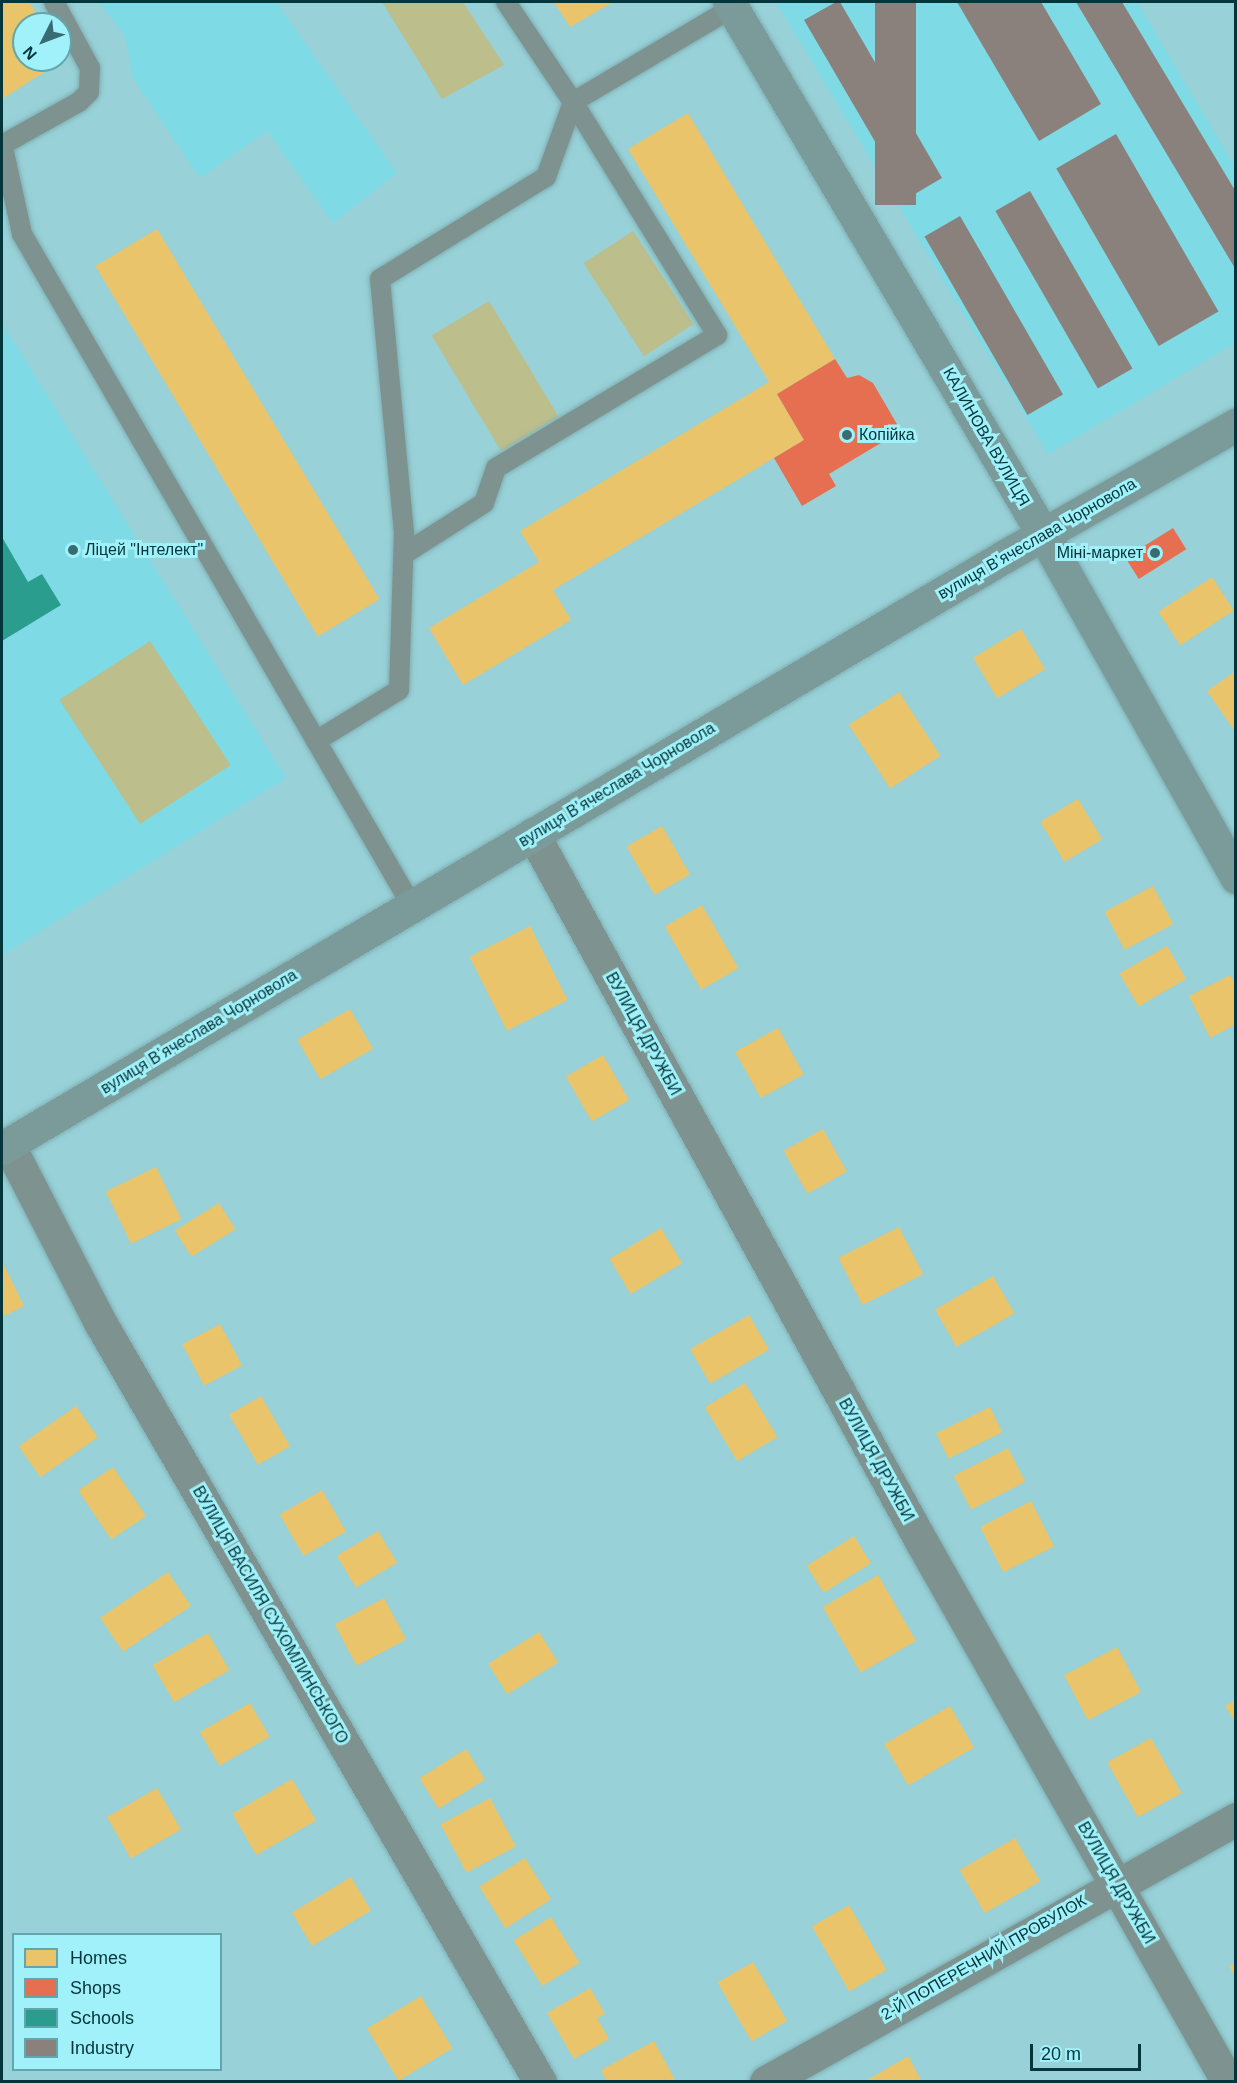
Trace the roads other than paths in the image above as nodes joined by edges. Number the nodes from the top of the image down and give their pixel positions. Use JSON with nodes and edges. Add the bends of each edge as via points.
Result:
{"nodes":[{"id":1,"x":54,"y":2,"type":"edge"},
{"id":2,"x":506,"y":2,"type":"edge"},
{"id":3,"x":730,"y":5,"type":"edge"},
{"id":4,"x":573,"y":102,"type":"junction"},
{"id":5,"x":2,"y":144,"type":"edge"},
{"id":6,"x":1236,"y":425,"type":"edge"},
{"id":7,"x":1043,"y":534,"type":"junction"},
{"id":8,"x":404,"y":554,"type":"junction"},
{"id":9,"x":316,"y":741,"type":"junction"},
{"id":10,"x":533,"y":834,"type":"junction"},
{"id":11,"x":1236,"y":877,"type":"edge"},
{"id":12,"x":412,"y":906,"type":"junction"},
{"id":13,"x":5,"y":1146,"type":"edge"},
{"id":14,"x":1236,"y":1818,"type":"edge"},
{"id":15,"x":1116,"y":1882,"type":"junction"},
{"id":16,"x":540,"y":2082,"type":"edge"},
{"id":17,"x":766,"y":2082,"type":"edge"},
{"id":18,"x":1228,"y":2082,"type":"edge"}],
"edges":[{"from":1,"to":5,"type":"lane","via":[[90,68],[89,92],[79,102]]},
{"from":2,"to":4,"type":"lane"},
{"from":3,"to":4,"type":"lane"},
{"from":3,"to":7,"type":"street","name":"КАЛИНОВА ВУЛИЦЯ"},
{"from":4,"to":8,"type":"lane","via":[[546,177],[380,279]]},
{"from":4,"to":8,"type":"lane","via":[[717,335],[496,468],[484,503]]},
{"from":5,"to":9,"type":"lane","via":[[22,234]]},
{"from":6,"to":7,"type":"street","name":"вулиця Вʼячеслава Чорновола"},
{"from":7,"to":10,"type":"street","name":"вулиця Вʼячеслава Чорновола"},
{"from":7,"to":11,"type":"street","name":"КАЛИНОВА ВУЛИЦЯ"},
{"from":8,"to":9,"type":"lane","via":[[399,690]]},
{"from":9,"to":12,"type":"lane"},
{"from":10,"to":12,"type":"street","name":"вулиця Вʼячеслава Чорновола"},
{"from":10,"to":15,"type":"street","name":"ВУЛИЦЯ ДРУЖБИ","via":[[921,1541]]},
{"from":12,"to":13,"type":"street","name":"вулиця Вʼячеслава Чорновола"},
{"from":13,"to":16,"type":"street","name":"ВУЛИЦЯ ВАСИЛЯ СУХОМЛИНСЬКОГО","via":[[101,1324]]},
{"from":14,"to":15,"type":"street","name":"2-Й ПОПЕРЕЧНИЙ ПРОВУЛОК"},
{"from":15,"to":17,"type":"street","name":"2-Й ПОПЕРЕЧНИЙ ПРОВУЛОК"},
{"from":15,"to":18,"type":"street","name":"ВУЛИЦЯ ДРУЖБИ"}]}
